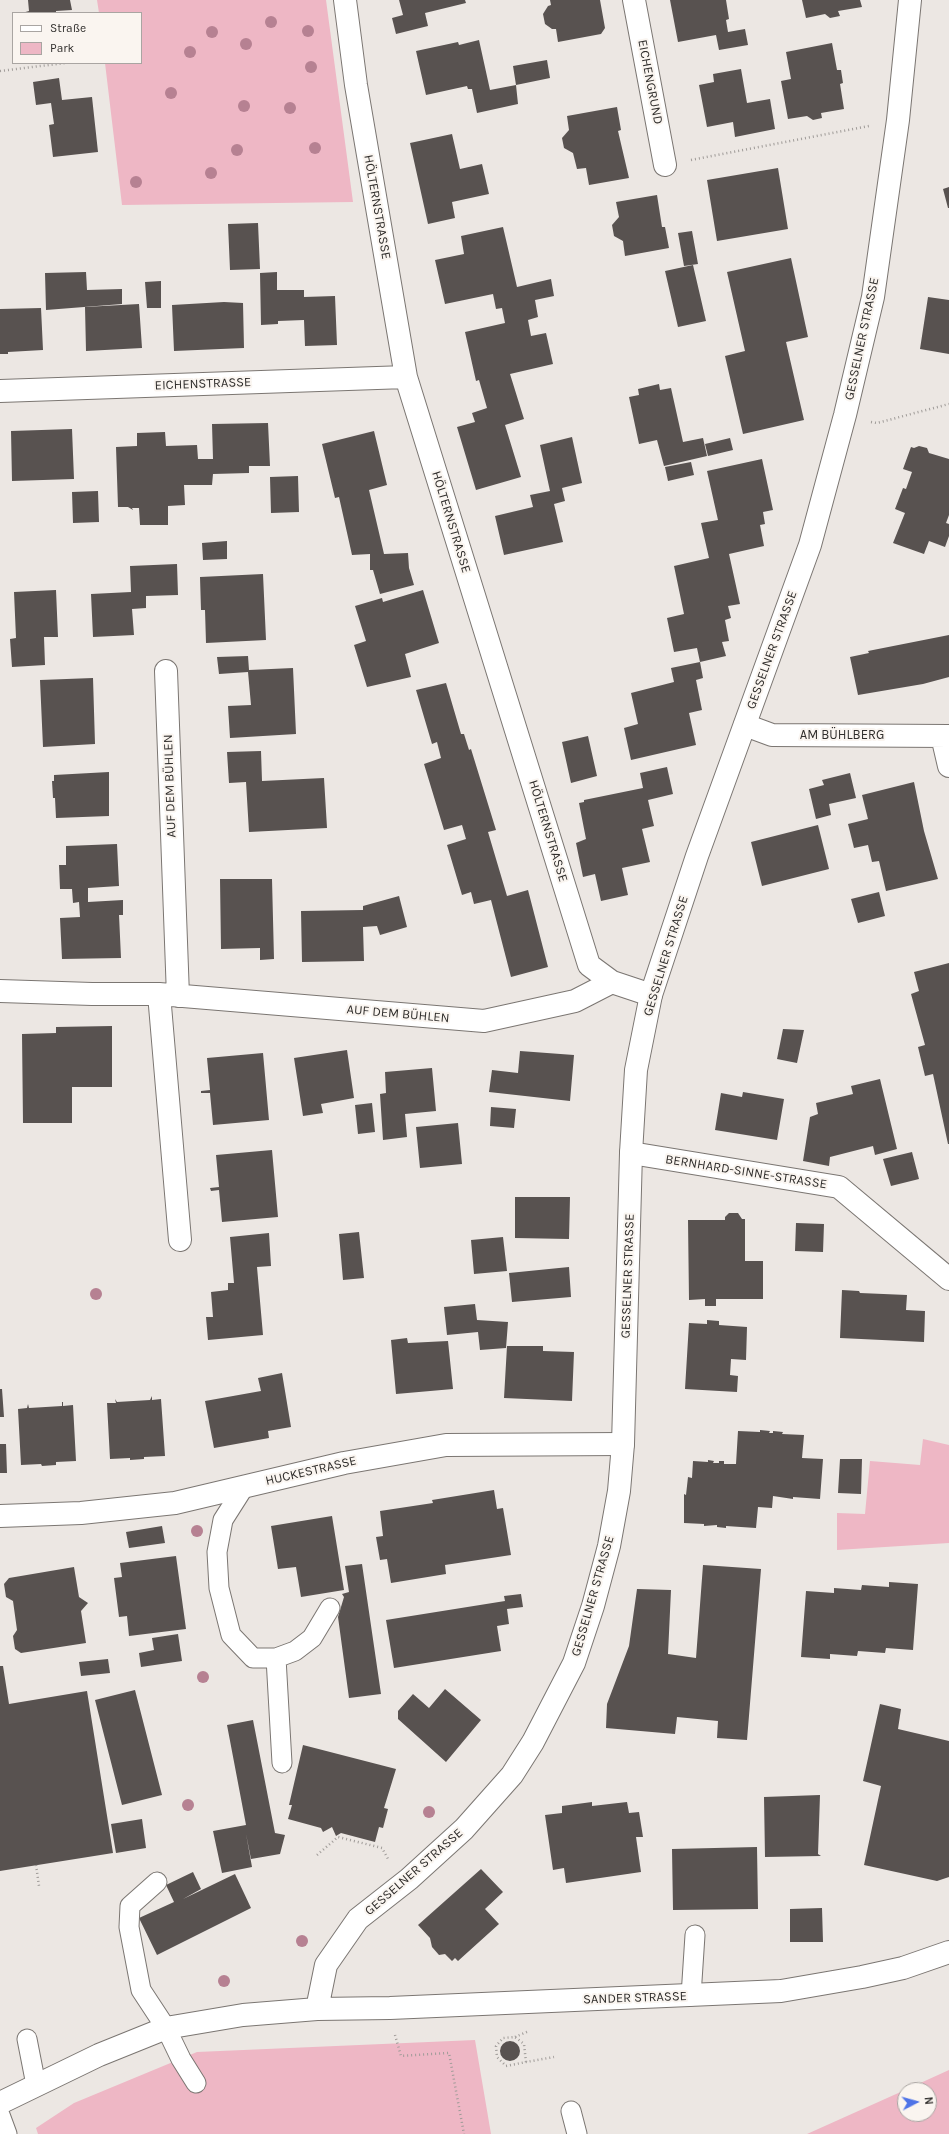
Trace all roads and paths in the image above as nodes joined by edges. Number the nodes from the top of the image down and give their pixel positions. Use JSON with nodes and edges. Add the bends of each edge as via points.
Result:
{"nodes":[{"id":1,"x":345,"y":0,"type":"edge"},
{"id":2,"x":634,"y":0,"type":"edge"},
{"id":3,"x":910,"y":0,"type":"edge"},
{"id":4,"x":58,"y":64,"type":"edge"},
{"id":5,"x":0,"y":71,"type":"edge"},
{"id":6,"x":898,"y":120,"type":"junction"},
{"id":7,"x":665,"y":165,"type":"joint"},
{"id":8,"x":406,"y":377,"type":"junction"},
{"id":9,"x":0,"y":390,"type":"edge"},
{"id":10,"x":949,"y":404,"type":"edge"},
{"id":11,"x":845,"y":415,"type":"junction"},
{"id":12,"x":166,"y":672,"type":"dead end"},
{"id":13,"x":745,"y":724,"type":"junction"},
{"id":14,"x":945,"y":736,"type":"edge"},
{"id":15,"x":949,"y":766,"type":"edge"},
{"id":16,"x":612,"y":982,"type":"junction"},
{"id":17,"x":0,"y":991,"type":"edge"},
{"id":18,"x":168,"y":995,"type":"junction"},
{"id":19,"x":651,"y":995,"type":"junction"},
{"id":20,"x":631,"y":1153,"type":"junction"},
{"id":21,"x":180,"y":1240,"type":"dead end"},
{"id":22,"x":949,"y":1278,"type":"edge"},
{"id":23,"x":623,"y":1444,"type":"junction"},
{"id":24,"x":244,"y":1487,"type":"junction"},
{"id":25,"x":0,"y":1516,"type":"edge"},
{"id":26,"x":330,"y":1608,"type":"dead end"},
{"id":27,"x":276,"y":1658,"type":"junction"},
{"id":28,"x":282,"y":1763,"type":"dead end"},
{"id":29,"x":317,"y":1855,"type":"dead end"},
{"id":30,"x":390,"y":1861,"type":"dead end"},
{"id":31,"x":36,"y":1866,"type":"dead end"},
{"id":32,"x":157,"y":1882,"type":"dead end"},
{"id":33,"x":40,"y":1886,"type":"dead end"},
{"id":34,"x":695,"y":1935,"type":"dead end"},
{"id":35,"x":949,"y":1952,"type":"edge"},
{"id":36,"x":691,"y":1996,"type":"junction"},
{"id":37,"x":390,"y":2008,"type":"junction"},
{"id":38,"x":317,"y":2009,"type":"junction"},
{"id":39,"x":166,"y":2028,"type":"junction"},
{"id":40,"x":27,"y":2039,"type":"dead end"},
{"id":41,"x":554,"y":2057,"type":"dead end"},
{"id":42,"x":526,"y":2062,"type":"junction"},
{"id":43,"x":196,"y":2083,"type":"dead end"},
{"id":44,"x":36,"y":2085,"type":"junction"},
{"id":45,"x":0,"y":2103,"type":"edge"},
{"id":46,"x":571,"y":2112,"type":"dead end"},
{"id":47,"x":0,"y":2116,"type":"edge"},
{"id":48,"x":8,"y":2134,"type":"edge"},
{"id":49,"x":464,"y":2134,"type":"edge"},
{"id":50,"x":577,"y":2134,"type":"edge"}],
"edges":[{"from":1,"to":8,"type":"street","name":"HÖLTERNSTRASSE","via":[[356,85]]},
{"from":2,"to":7,"type":"street","name":"EICHENGRUND"},
{"from":3,"to":6,"type":"street","name":"GESSELNER STRASSE"},
{"from":4,"to":5,"type":"path"},
{"from":6,"to":7,"type":"path"},
{"from":6,"to":11,"type":"street","name":"GESSELNER STRASSE","via":[[873,297]]},
{"from":8,"to":9,"type":"street","name":"EICHENSTRASSE"},
{"from":8,"to":16,"type":"street","name":"HÖLTERNSTRASSE","via":[[590,965]]},
{"from":10,"to":11,"type":"path","via":[[878,423]]},
{"from":11,"to":13,"type":"street","name":"GESSELNER STRASSE","via":[[810,545]]},
{"from":12,"to":18,"type":"street","name":"AUF DEM BÜHLEN"},
{"from":13,"to":14,"type":"street","name":"AM BÜHLBERG","via":[[772,735]]},
{"from":13,"to":19,"type":"street","name":"GESSELNER STRASSE","via":[[697,856]]},
{"from":14,"to":15,"type":"street","name":"AM BÜHLBERG"},
{"from":16,"to":18,"type":"street","name":"AUF DEM BÜHLEN","via":[[575,1001],[484,1021]]},
{"from":16,"to":19,"type":"street","name":"HÖLTERNSTRASSE"},
{"from":17,"to":18,"type":"street","name":"AUF DEM BÜHLEN"},
{"from":18,"to":21,"type":"street","name":"AUF DEM BÜHLEN"},
{"from":19,"to":20,"type":"street","name":"GESSELNER STRASSE","via":[[636,1070]]},
{"from":20,"to":22,"type":"street","name":"BERNHARD-SINNE-STRASSE","via":[[839,1187]]},
{"from":20,"to":23,"type":"street","name":"GESSELNER STRASSE"},
{"from":23,"to":24,"type":"street","name":"HUCKESTRASSE","via":[[446,1445],[344,1463]]},
{"from":23,"to":38,"type":"street","name":"GESSELNER STRASSE","via":[[611,1539],[593,1606],[574,1663],[544,1722],[512,1775],[464,1829],[409,1879],[358,1919],[326,1965]]},
{"from":24,"to":25,"type":"street","name":"HUCKESTRASSE","via":[[175,1503],[81,1513]]},
{"from":24,"to":27,"type":"lane","via":[[223,1520],[217,1552],[219,1588],[231,1635],[253,1658]]},
{"from":26,"to":27,"type":"lane","via":[[312,1638],[295,1651]]},
{"from":27,"to":28,"type":"lane"},
{"from":29,"to":30,"type":"path","via":[[338,1837],[382,1848]]},
{"from":31,"to":33,"type":"path"},
{"from":32,"to":39,"type":"lane","via":[[130,1906],[128,1927],[141,1990]]},
{"from":34,"to":36,"type":"lane"},
{"from":35,"to":36,"type":"street","name":"SANDER STRASSE","via":[[903,1968],[781,1991]]},
{"from":36,"to":37,"type":"street","name":"SANDER STRASSE"},
{"from":37,"to":38,"type":"street","name":"SANDER STRASSE"},
{"from":37,"to":49,"type":"path","via":[[396,2044],[401,2056],[449,2053]]},
{"from":38,"to":39,"type":"street","name":"SANDER STRASSE","via":[[243,2015]]},
{"from":39,"to":43,"type":"lane","via":[[181,2060]]},
{"from":39,"to":44,"type":"street","name":"SANDER STRASSE","via":[[99,2054]]},
{"from":40,"to":44,"type":"lane"},
{"from":41,"to":42,"type":"path"},
{"from":42,"to":42,"type":"path","via":[[506,2066],[497,2057],[496,2046],[503,2038],[515,2037],[524,2044]]},
{"from":44,"to":45,"type":"street","name":"SANDER STRASSE"},
{"from":46,"to":50,"type":"lane"},
{"from":47,"to":48,"type":"lane"}]}
